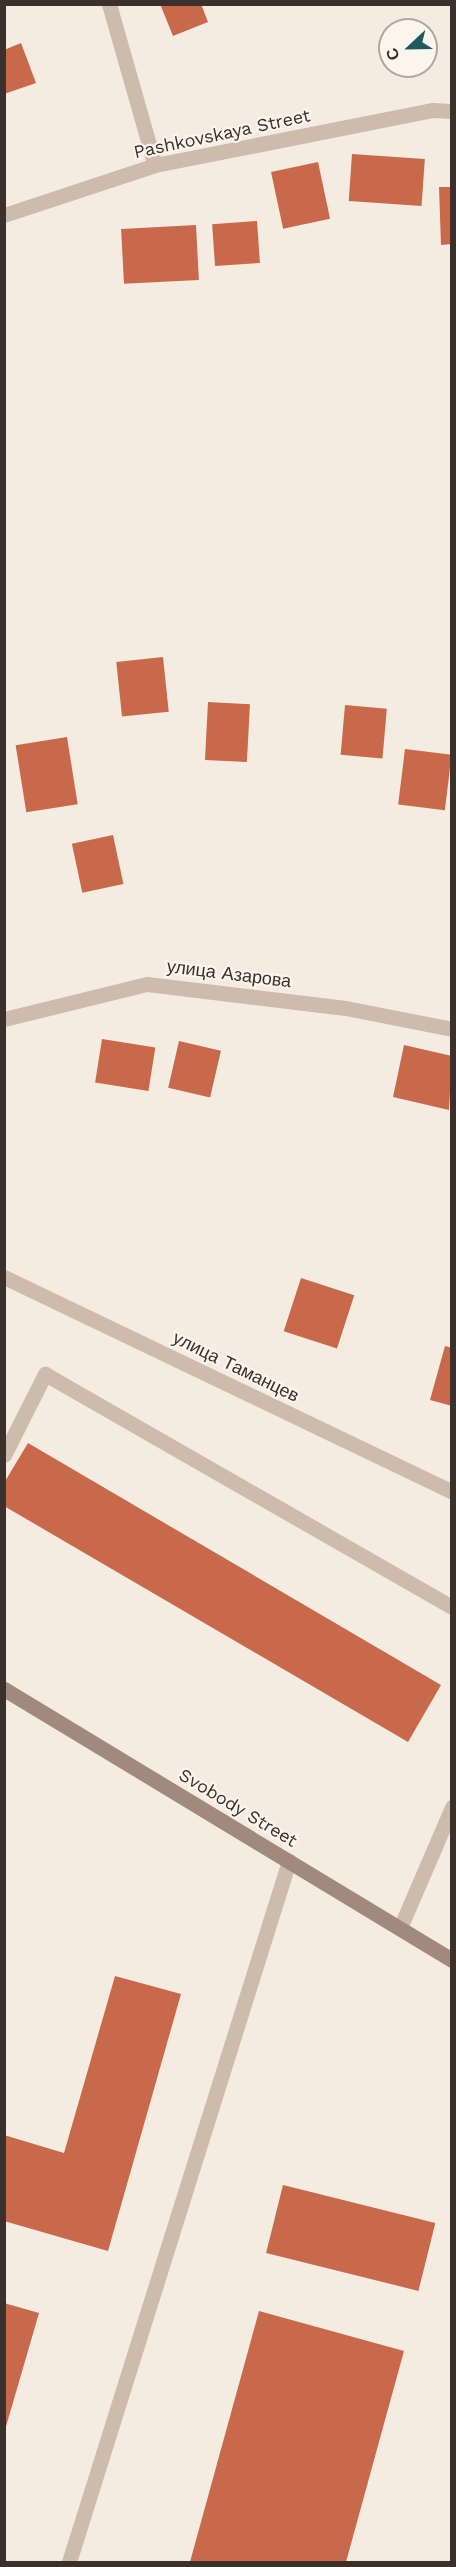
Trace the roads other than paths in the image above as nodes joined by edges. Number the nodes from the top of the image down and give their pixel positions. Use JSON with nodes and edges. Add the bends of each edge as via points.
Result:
{"nodes":[{"id":1,"x":109,"y":4,"type":"edge"},
{"id":2,"x":452,"y":111,"type":"edge"},
{"id":3,"x":155,"y":165,"type":"junction"},
{"id":4,"x":4,"y":215,"type":"edge"},
{"id":5,"x":4,"y":1019,"type":"edge"},
{"id":6,"x":452,"y":1029,"type":"edge"},
{"id":7,"x":4,"y":1277,"type":"edge"},
{"id":8,"x":4,"y":1455,"type":"edge"},
{"id":9,"x":452,"y":1492,"type":"edge"},
{"id":10,"x":452,"y":1607,"type":"edge"},
{"id":11,"x":4,"y":1689,"type":"edge"},
{"id":12,"x":452,"y":1807,"type":"edge"},
{"id":13,"x":289,"y":1861,"type":"junction"},
{"id":14,"x":400,"y":1928,"type":"junction"},
{"id":15,"x":452,"y":1960,"type":"edge"},
{"id":16,"x":69,"y":2562,"type":"edge"}],
"edges":[{"from":1,"to":3,"type":"street"},
{"from":2,"to":3,"type":"street","name":"Pashkovskaya Street","via":[[432,110]]},
{"from":3,"to":4,"type":"street","name":"Pashkovskaya Street"},
{"from":5,"to":6,"type":"street","name":"улица Азарова","via":[[147,984],[346,1008]]},
{"from":7,"to":9,"type":"street","name":"улица Таманцев"},
{"from":8,"to":10,"type":"street","via":[[45,1374]]},
{"from":11,"to":13,"type":"street","name":"Svobody Street"},
{"from":12,"to":14,"type":"street"},
{"from":13,"to":14,"type":"street","name":"Svobody Street"},
{"from":13,"to":16,"type":"street"},
{"from":14,"to":15,"type":"street","name":"Svobody Street"}]}
